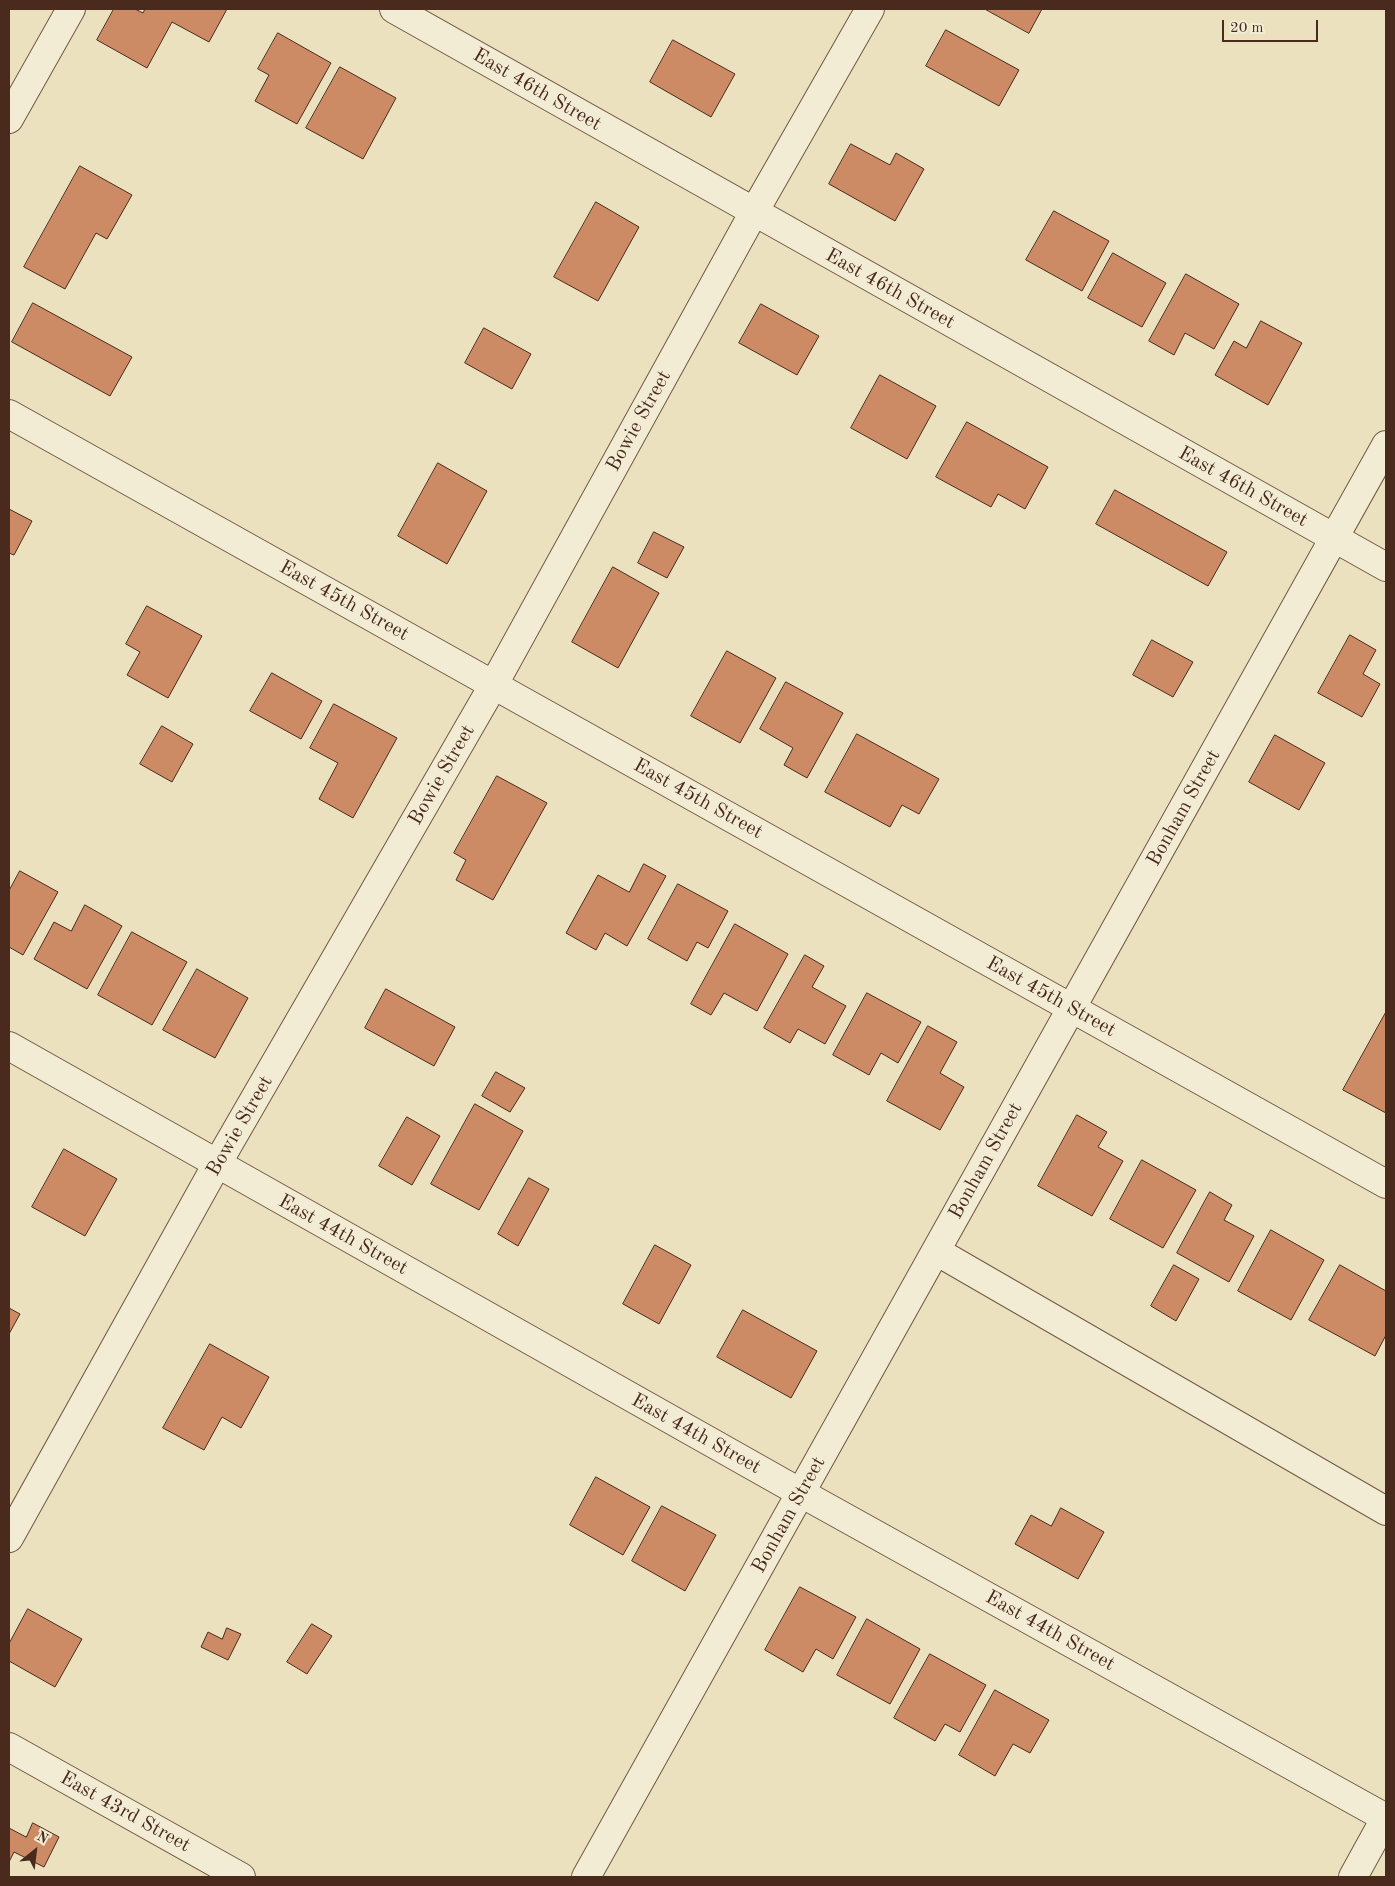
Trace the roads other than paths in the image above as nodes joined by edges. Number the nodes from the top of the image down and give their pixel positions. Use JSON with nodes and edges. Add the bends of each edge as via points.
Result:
{"nodes":[{"id":1,"x":71,"y":9,"type":"edge"},
{"id":2,"x":394,"y":9,"type":"edge"},
{"id":3,"x":870,"y":9,"type":"edge"},
{"id":4,"x":9,"y":118,"type":"edge"},
{"id":5,"x":754,"y":212,"type":"junction"},
{"id":6,"x":9,"y":414,"type":"edge"},
{"id":7,"x":1386,"y":446,"type":"edge"},
{"id":8,"x":1335,"y":538,"type":"junction"},
{"id":9,"x":1386,"y":567,"type":"edge"},
{"id":10,"x":494,"y":684,"type":"junction"},
{"id":11,"x":1072,"y":1008,"type":"junction"},
{"id":12,"x":9,"y":1046,"type":"edge"},
{"id":13,"x":217,"y":1164,"type":"junction"},
{"id":14,"x":1386,"y":1184,"type":"edge"},
{"id":15,"x":936,"y":1251,"type":"junction"},
{"id":16,"x":801,"y":1493,"type":"junction"},
{"id":17,"x":1386,"y":1511,"type":"edge"},
{"id":18,"x":9,"y":1538,"type":"edge"},
{"id":19,"x":9,"y":1747,"type":"edge"},
{"id":20,"x":1386,"y":1817,"type":"edge"},
{"id":21,"x":241,"y":1877,"type":"edge"},
{"id":22,"x":586,"y":1877,"type":"edge"},
{"id":23,"x":1353,"y":1877,"type":"edge"}],
"edges":[{"from":1,"to":4,"type":"street"},
{"from":2,"to":5,"type":"street","name":"East 46th Street"},
{"from":3,"to":5,"type":"street","name":"Bowie Street"},
{"from":5,"to":8,"type":"street","name":"East 46th Street"},
{"from":5,"to":10,"type":"street","name":"Bowie Street"},
{"from":6,"to":10,"type":"street","name":"East 45th Street"},
{"from":7,"to":8,"type":"street","name":"Bonham Street"},
{"from":8,"to":9,"type":"street","name":"East 46th Street"},
{"from":8,"to":11,"type":"street","name":"Bonham Street"},
{"from":10,"to":11,"type":"street","name":"East 45th Street"},
{"from":10,"to":13,"type":"street","name":"Bowie Street"},
{"from":11,"to":14,"type":"street","name":"East 45th Street"},
{"from":11,"to":15,"type":"street","name":"Bonham Street"},
{"from":12,"to":13,"type":"street","name":"East 44th Street"},
{"from":13,"to":16,"type":"street","name":"East 44th Street"},
{"from":13,"to":18,"type":"street","name":"Bowie Street"},
{"from":15,"to":16,"type":"street","name":"Bonham Street"},
{"from":15,"to":17,"type":"street"},
{"from":16,"to":20,"type":"street","name":"East 44th Street"},
{"from":16,"to":22,"type":"street","name":"Bonham Street"},
{"from":19,"to":21,"type":"street","name":"East 43rd Street"},
{"from":20,"to":23,"type":"street"}]}
